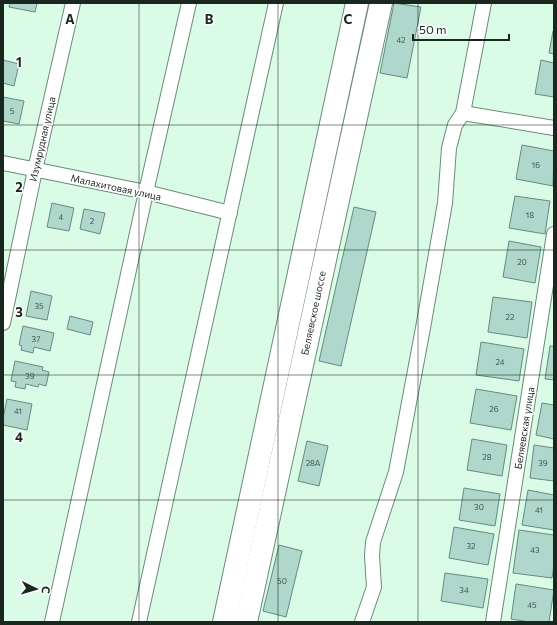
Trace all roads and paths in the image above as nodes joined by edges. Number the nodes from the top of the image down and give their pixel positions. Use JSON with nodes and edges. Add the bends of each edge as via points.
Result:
{"nodes":[{"id":1,"x":74,"y":3,"type":"edge"},
{"id":2,"x":189,"y":3,"type":"edge"},
{"id":3,"x":276,"y":3,"type":"edge"},
{"id":4,"x":357,"y":3,"type":"edge"},
{"id":5,"x":381,"y":3,"type":"edge"},
{"id":6,"x":484,"y":3,"type":"edge"},
{"id":7,"x":463,"y":113,"type":"junction"},
{"id":8,"x":554,"y":128,"type":"edge"},
{"id":9,"x":3,"y":163,"type":"edge"},
{"id":10,"x":35,"y":170,"type":"junction"},
{"id":11,"x":146,"y":192,"type":"junction"},
{"id":12,"x":230,"y":213,"type":"junction"},
{"id":13,"x":554,"y":234,"type":"edge"},
{"id":14,"x":3,"y":322,"type":"edge"},
{"id":15,"x":52,"y":622,"type":"edge"},
{"id":16,"x":139,"y":622,"type":"edge"},
{"id":17,"x":224,"y":622,"type":"edge"},
{"id":18,"x":246,"y":622,"type":"edge"},
{"id":19,"x":362,"y":622,"type":"edge"},
{"id":20,"x":493,"y":622,"type":"edge"}],
"edges":[{"from":1,"to":10,"type":"street","name":"Изумрудная улица"},
{"from":2,"to":11,"type":"street"},
{"from":3,"to":12,"type":"street"},
{"from":4,"to":17,"type":"main road"},
{"from":5,"to":18,"type":"main road","name":"Беляевское шоссе"},
{"from":6,"to":7,"type":"street"},
{"from":7,"to":8,"type":"street"},
{"from":7,"to":19,"type":"street","via":[[455,125],[449,148],[445,203],[423,328],[396,472],[373,542],[374,587]]},
{"from":9,"to":10,"type":"street","name":"Малахитовая улица"},
{"from":10,"to":11,"type":"street","name":"Малахитовая улица"},
{"from":10,"to":14,"type":"street","name":"Изумрудная улица"},
{"from":11,"to":12,"type":"street","name":"Малахитовая улица"},
{"from":11,"to":15,"type":"street"},
{"from":12,"to":16,"type":"street"},
{"from":13,"to":20,"type":"street","name":"Беляевская улица"}]}
